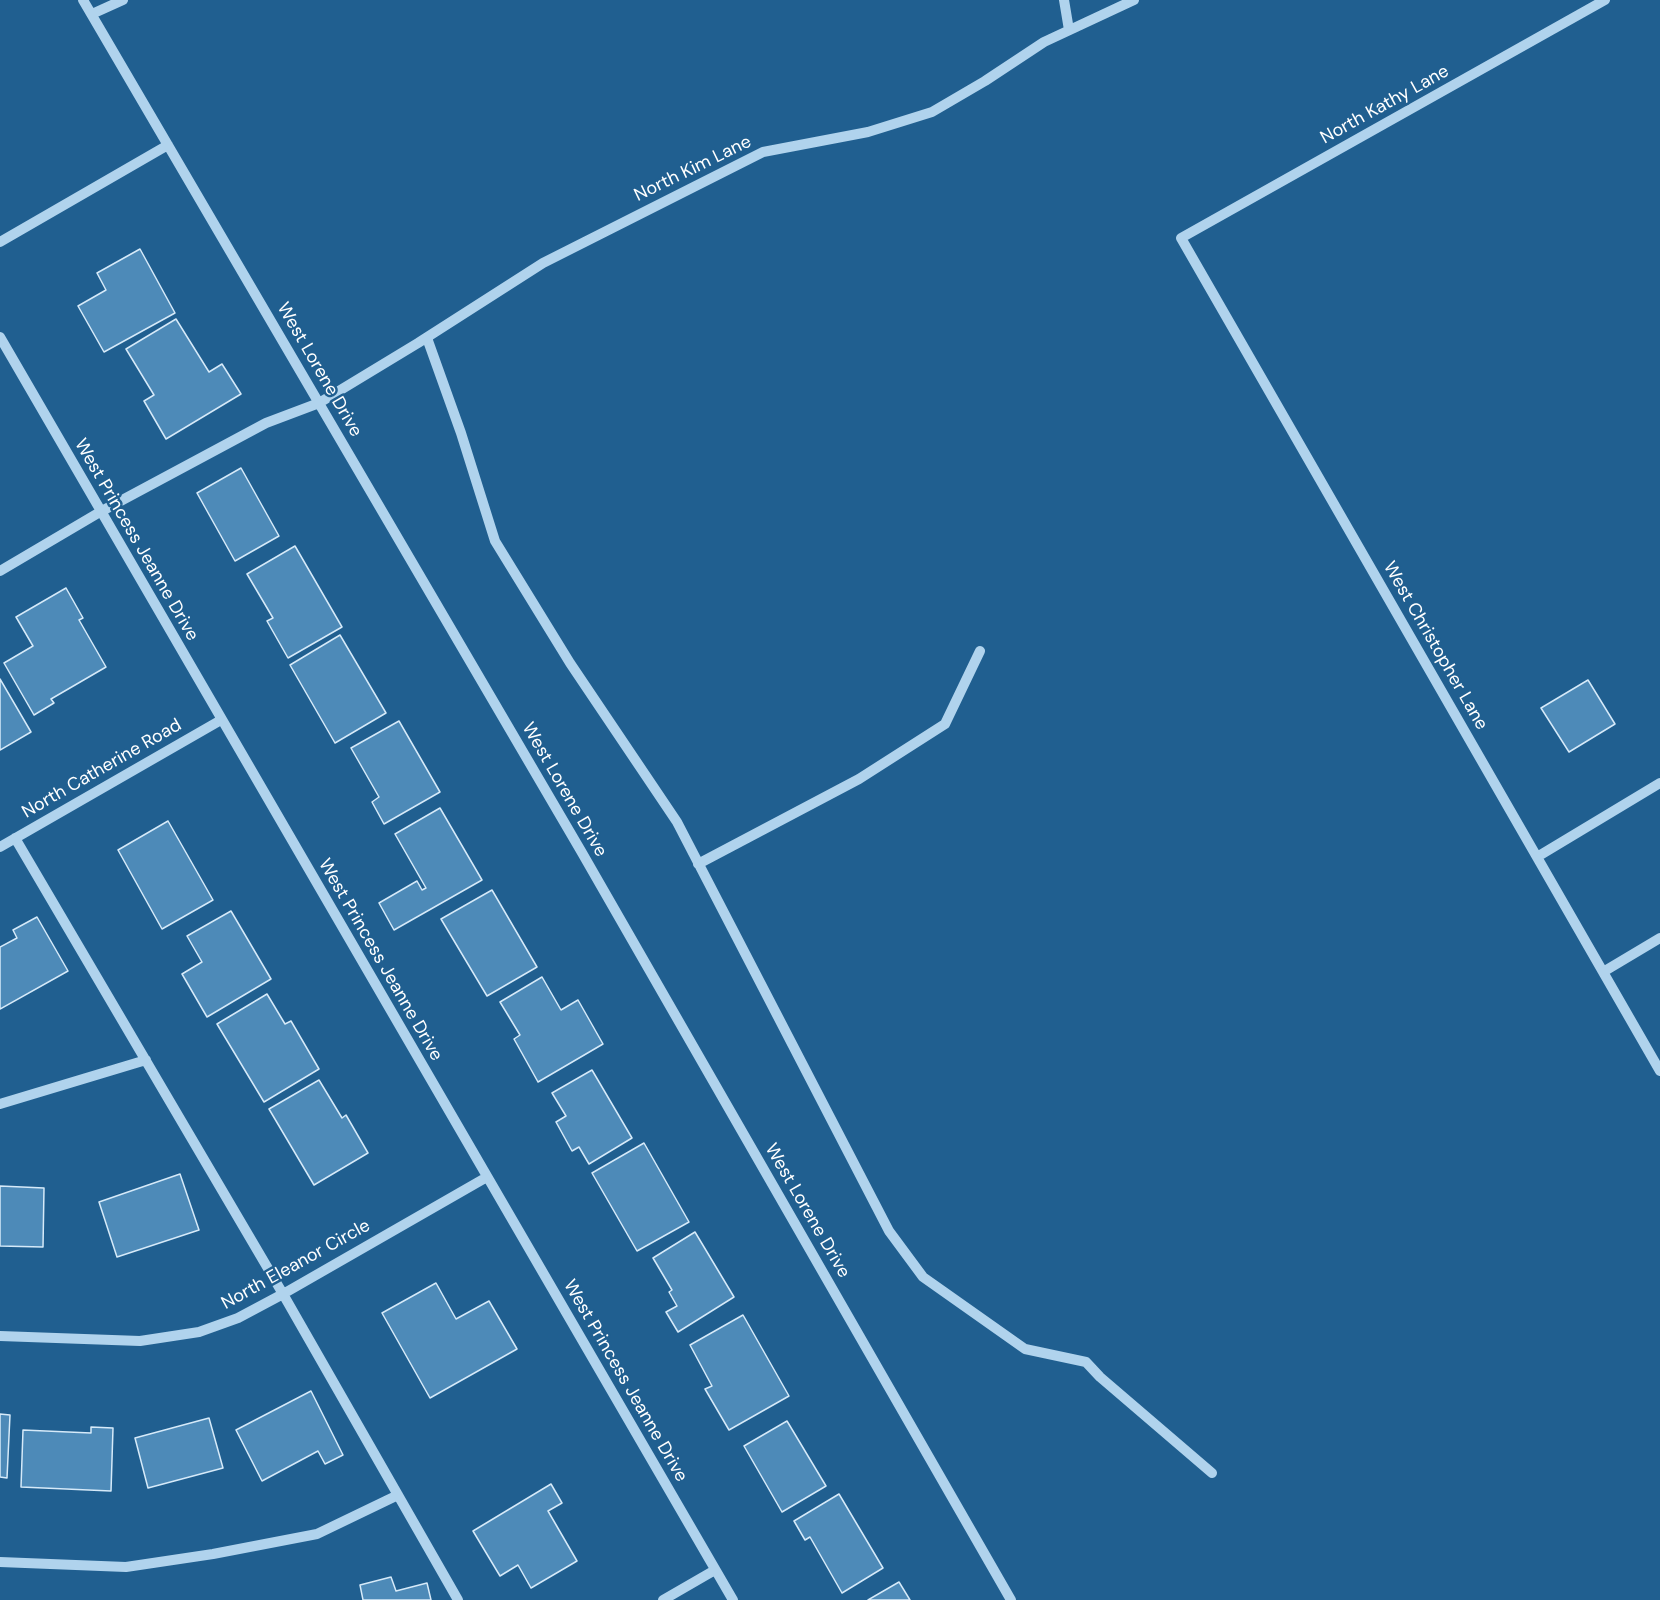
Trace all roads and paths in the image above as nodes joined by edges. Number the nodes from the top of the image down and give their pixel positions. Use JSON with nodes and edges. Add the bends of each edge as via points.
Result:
{"nodes":[{"id":1,"x":83,"y":0,"type":"edge"},
{"id":2,"x":123,"y":0,"type":"edge"},
{"id":3,"x":1064,"y":0,"type":"edge"},
{"id":4,"x":1134,"y":0,"type":"edge"},
{"id":5,"x":1605,"y":0,"type":"edge"},
{"id":6,"x":92,"y":14,"type":"junction"},
{"id":7,"x":1069,"y":30,"type":"junction"},
{"id":8,"x":168,"y":145,"type":"junction"},
{"id":9,"x":1181,"y":238,"type":"joint"},
{"id":10,"x":0,"y":242,"type":"edge"},
{"id":11,"x":0,"y":337,"type":"edge"},
{"id":12,"x":427,"y":338,"type":"junction"},
{"id":13,"x":319,"y":403,"type":"junction"},
{"id":14,"x":100,"y":512,"type":"junction"},
{"id":15,"x":0,"y":571,"type":"edge"},
{"id":16,"x":980,"y":651,"type":"dead end"},
{"id":17,"x":221,"y":720,"type":"junction"},
{"id":18,"x":1660,"y":783,"type":"edge"},
{"id":19,"x":15,"y":838,"type":"junction"},
{"id":20,"x":0,"y":847,"type":"edge"},
{"id":21,"x":1537,"y":857,"type":"junction"},
{"id":22,"x":698,"y":864,"type":"junction"},
{"id":23,"x":1660,"y":938,"type":"edge"},
{"id":24,"x":1603,"y":972,"type":"junction"},
{"id":25,"x":146,"y":1060,"type":"junction"},
{"id":26,"x":1660,"y":1071,"type":"edge"},
{"id":27,"x":0,"y":1104,"type":"edge"},
{"id":28,"x":487,"y":1177,"type":"junction"},
{"id":29,"x":283,"y":1294,"type":"junction"},
{"id":30,"x":0,"y":1336,"type":"edge"},
{"id":31,"x":1212,"y":1473,"type":"dead end"},
{"id":32,"x":398,"y":1495,"type":"junction"},
{"id":33,"x":0,"y":1562,"type":"edge"},
{"id":34,"x":716,"y":1570,"type":"junction"},
{"id":35,"x":458,"y":1600,"type":"edge"},
{"id":36,"x":663,"y":1600,"type":"edge"},
{"id":37,"x":733,"y":1600,"type":"edge"},
{"id":38,"x":1011,"y":1600,"type":"edge"}],
"edges":[{"from":1,"to":6,"type":"street","name":"West Lorene Drive"},
{"from":2,"to":6,"type":"street"},
{"from":3,"to":7,"type":"street"},
{"from":4,"to":7,"type":"street","name":"North Kim Lane"},
{"from":5,"to":9,"type":"street","name":"North Kathy Lane"},
{"from":6,"to":8,"type":"street","name":"West Lorene Drive"},
{"from":7,"to":12,"type":"street","name":"North Kim Lane","via":[[932,112],[868,132],[763,152],[543,263]]},
{"from":8,"to":10,"type":"street"},
{"from":8,"to":13,"type":"street","name":"West Lorene Drive"},
{"from":9,"to":21,"type":"street","name":"West Christopher Lane"},
{"from":11,"to":14,"type":"street","name":"West Princess Jeanne Drive"},
{"from":12,"to":13,"type":"street","name":"North Kim Lane"},
{"from":12,"to":22,"type":"street","via":[[495,541],[570,663],[676,822]]},
{"from":13,"to":14,"type":"street","name":"North Kim Lane","via":[[266,423]]},
{"from":13,"to":38,"type":"street","name":"West Lorene Drive"},
{"from":14,"to":15,"type":"street","name":"North Kim Lane"},
{"from":14,"to":17,"type":"street","name":"West Princess Jeanne Drive"},
{"from":16,"to":22,"type":"street","via":[[945,724],[859,779]]},
{"from":17,"to":19,"type":"street","name":"North Catherine Road"},
{"from":17,"to":28,"type":"street","name":"West Princess Jeanne Drive"},
{"from":18,"to":21,"type":"street"},
{"from":19,"to":20,"type":"street","name":"North Catherine Road"},
{"from":19,"to":25,"type":"street"},
{"from":21,"to":24,"type":"street","name":"West Christopher Lane"},
{"from":22,"to":31,"type":"street","via":[[889,1231],[923,1277],[1025,1349],[1086,1362]]},
{"from":23,"to":24,"type":"street"},
{"from":24,"to":26,"type":"street","name":"West Christopher Lane"},
{"from":25,"to":27,"type":"street"},
{"from":25,"to":29,"type":"street"},
{"from":28,"to":29,"type":"street","name":"North Eleanor Circle"},
{"from":28,"to":34,"type":"street","name":"West Princess Jeanne Drive"},
{"from":29,"to":30,"type":"street","name":"North Eleanor Circle","via":[[238,1318],[199,1332],[140,1341]]},
{"from":29,"to":32,"type":"street"},
{"from":32,"to":33,"type":"street","via":[[317,1534],[213,1554],[126,1567]]},
{"from":32,"to":35,"type":"street"},
{"from":34,"to":36,"type":"street"},
{"from":34,"to":37,"type":"street","name":"West Princess Jeanne Drive"}]}
